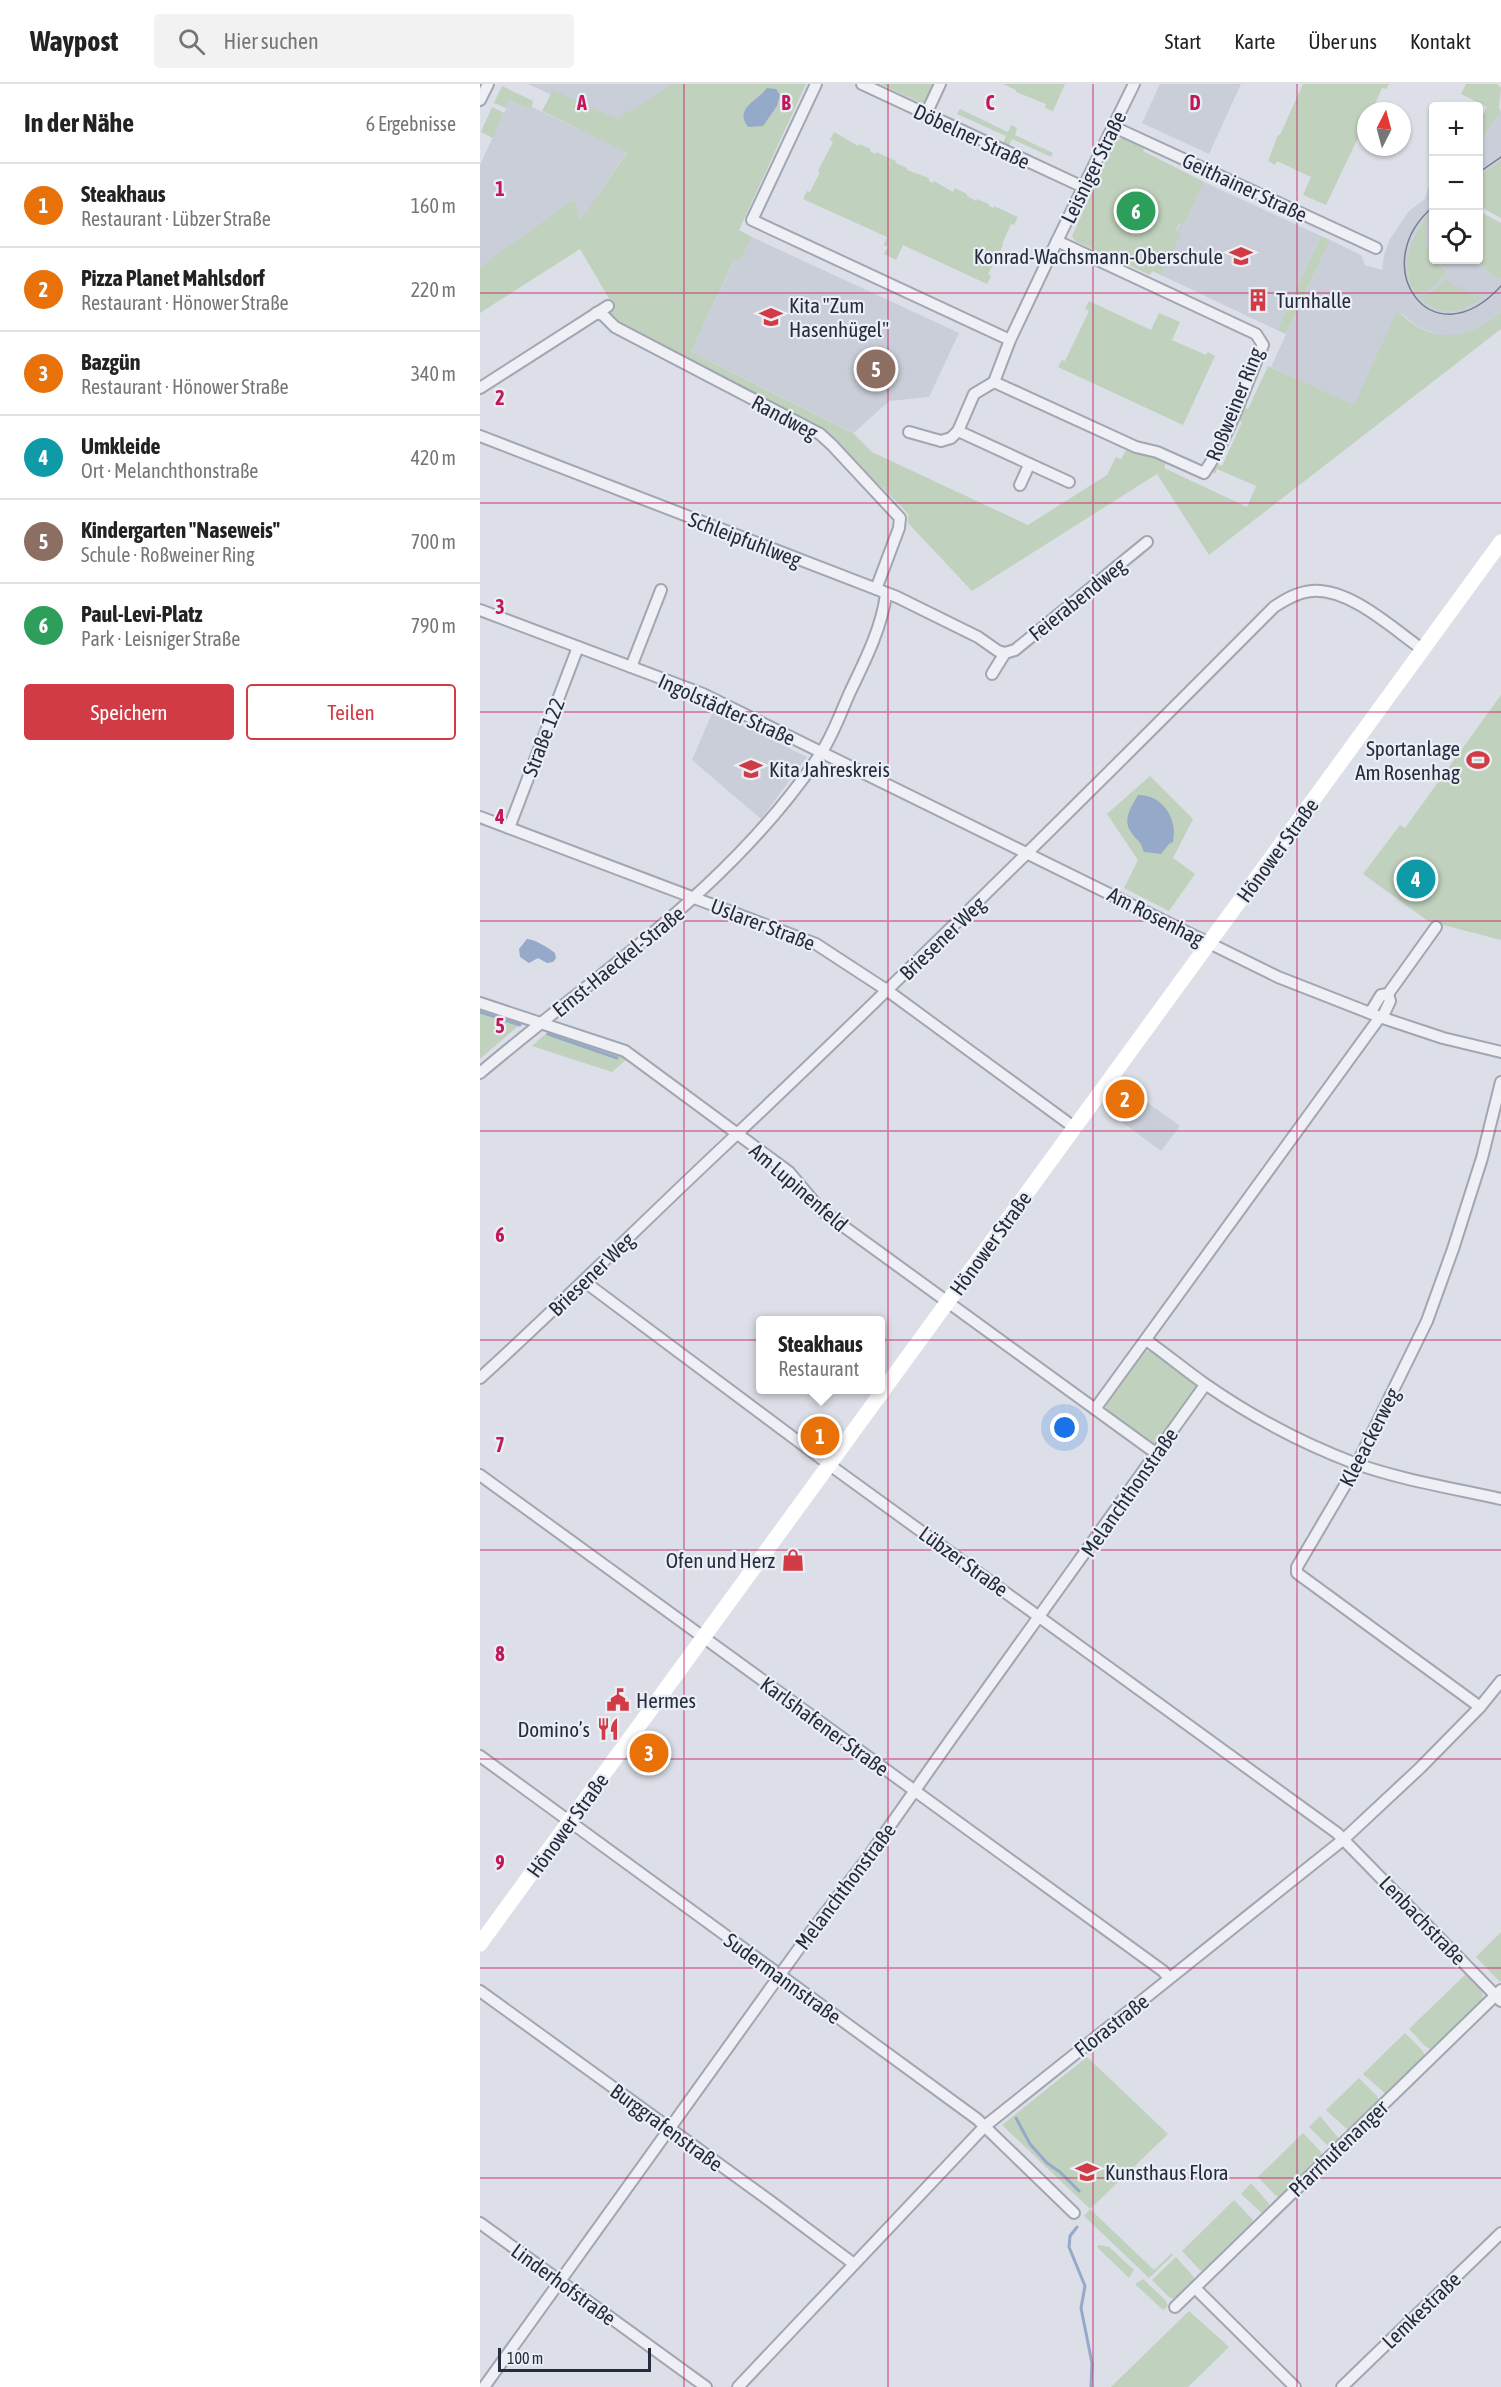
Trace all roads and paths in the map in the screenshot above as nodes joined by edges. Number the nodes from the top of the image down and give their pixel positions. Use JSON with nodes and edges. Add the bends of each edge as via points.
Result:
{"nodes":[{"id":1,"x":488,"y":84,"type":"edge"},
{"id":2,"x":816,"y":84,"type":"edge"},
{"id":3,"x":862,"y":84,"type":"edge"},
{"id":4,"x":940,"y":84,"type":"edge"},
{"id":5,"x":1134,"y":84,"type":"edge"},
{"id":6,"x":480,"y":100,"type":"edge"},
{"id":7,"x":927,"y":114,"type":"junction"},
{"id":8,"x":1114,"y":127,"type":"junction"},
{"id":9,"x":1083,"y":187,"type":"junction"},
{"id":10,"x":1057,"y":241,"type":"junction"},
{"id":11,"x":1376,"y":248,"type":"dead end"},
{"id":12,"x":608,"y":306,"type":"dead end"},
{"id":13,"x":596,"y":313,"type":"junction"},
{"id":14,"x":1010,"y":340,"type":"junction"},
{"id":15,"x":994,"y":382,"type":"junction"},
{"id":16,"x":480,"y":388,"type":"edge"},
{"id":17,"x":958,"y":431,"type":"junction"},
{"id":18,"x":909,"y":432,"type":"dead end"},
{"id":19,"x":480,"y":436,"type":"edge"},
{"id":20,"x":1029,"y":465,"type":"junction"},
{"id":21,"x":1068,"y":482,"type":"dead end"},
{"id":22,"x":1020,"y":485,"type":"dead end"},
{"id":23,"x":1147,"y":542,"type":"dead end"},
{"id":24,"x":1501,"y":542,"type":"edge"},
{"id":25,"x":661,"y":590,"type":"dead end"},
{"id":26,"x":881,"y":591,"type":"junction"},
{"id":27,"x":480,"y":610,"type":"edge"},
{"id":28,"x":578,"y":647,"type":"junction"},
{"id":29,"x":1422,"y":649,"type":"junction"},
{"id":30,"x":1005,"y":653,"type":"junction"},
{"id":31,"x":631,"y":667,"type":"junction"},
{"id":32,"x":992,"y":674,"type":"dead end"},
{"id":33,"x":822,"y":752,"type":"junction"},
{"id":34,"x":480,"y":817,"type":"edge"},
{"id":35,"x":509,"y":828,"type":"junction"},
{"id":36,"x":1029,"y":853,"type":"junction"},
{"id":37,"x":695,"y":898,"type":"junction"},
{"id":38,"x":1436,"y":927,"type":"dead end"},
{"id":39,"x":1210,"y":943,"type":"junction"},
{"id":40,"x":888,"y":991,"type":"junction"},
{"id":41,"x":480,"y":1003,"type":"edge"},
{"id":42,"x":1378,"y":1016,"type":"junction"},
{"id":43,"x":542,"y":1023,"type":"junction"},
{"id":44,"x":1501,"y":1052,"type":"edge"},
{"id":45,"x":480,"y":1073,"type":"edge"},
{"id":46,"x":1501,"y":1082,"type":"edge"},
{"id":47,"x":1075,"y":1128,"type":"junction"},
{"id":48,"x":737,"y":1133,"type":"junction"},
{"id":49,"x":585,"y":1282,"type":"junction"},
{"id":50,"x":947,"y":1302,"type":"junction"},
{"id":51,"x":1146,"y":1340,"type":"junction"},
{"id":52,"x":480,"y":1378,"type":"edge"},
{"id":53,"x":1205,"y":1385,"type":"junction"},
{"id":54,"x":885,"y":1387,"type":"edge"},
{"id":55,"x":880,"y":1394,"type":"edge"},
{"id":56,"x":1095,"y":1409,"type":"junction"},
{"id":57,"x":1157,"y":1454,"type":"junction"},
{"id":58,"x":829,"y":1464,"type":"junction"},
{"id":59,"x":1357,"y":1464,"type":"junction"},
{"id":60,"x":480,"y":1475,"type":"edge"},
{"id":61,"x":1501,"y":1499,"type":"edge"},
{"id":62,"x":1040,"y":1616,"type":"junction"},
{"id":63,"x":703,"y":1638,"type":"junction"},
{"id":64,"x":1501,"y":1681,"type":"edge"},
{"id":65,"x":1480,"y":1707,"type":"junction"},
{"id":66,"x":480,"y":1756,"type":"edge"},
{"id":67,"x":915,"y":1791,"type":"junction"},
{"id":68,"x":569,"y":1822,"type":"junction"},
{"id":69,"x":1344,"y":1839,"type":"junction"},
{"id":70,"x":480,"y":1944,"type":"edge"},
{"id":71,"x":780,"y":1976,"type":"junction"},
{"id":72,"x":1169,"y":1978,"type":"junction"},
{"id":73,"x":480,"y":1991,"type":"edge"},
{"id":74,"x":1499,"y":1996,"type":"edge"},
{"id":75,"x":985,"y":2126,"type":"junction"},
{"id":76,"x":669,"y":2128,"type":"junction"},
{"id":77,"x":1074,"y":2213,"type":"dead end"},
{"id":78,"x":480,"y":2223,"type":"edge"},
{"id":79,"x":1501,"y":2233,"type":"edge"},
{"id":80,"x":854,"y":2264,"type":"junction"},
{"id":81,"x":559,"y":2281,"type":"junction"},
{"id":82,"x":1195,"y":2288,"type":"junction"},
{"id":83,"x":1175,"y":2307,"type":"dead end"},
{"id":84,"x":484,"y":2387,"type":"edge"},
{"id":85,"x":706,"y":2387,"type":"edge"},
{"id":86,"x":738,"y":2387,"type":"edge"},
{"id":87,"x":1295,"y":2387,"type":"edge"},
{"id":88,"x":1342,"y":2387,"type":"edge"}],
"edges":[{"from":1,"to":6,"type":"street"},
{"from":2,"to":14,"type":"street","via":[[752,220]]},
{"from":3,"to":7,"type":"street","name":"Döbelner Straße"},
{"from":4,"to":7,"type":"street"},
{"from":5,"to":8,"type":"street","name":"Leisniger Straße"},
{"from":7,"to":9,"type":"street","name":"Döbelner Straße"},
{"from":8,"to":9,"type":"street","name":"Leisniger Straße"},
{"from":8,"to":11,"type":"street","name":"Geithainer Straße"},
{"from":9,"to":10,"type":"street","name":"Leisniger Straße"},
{"from":10,"to":14,"type":"street","name":"Leisniger Straße"},
{"from":10,"to":15,"type":"street","name":"Roßweiner Ring","via":[[1256,334],[1263,345],[1240,401],[1204,473],[1136,447]]},
{"from":12,"to":13,"type":"street"},
{"from":13,"to":16,"type":"street"},
{"from":13,"to":26,"type":"street","name":"Randweg","via":[[615,327],[820,434],[832,445],[900,518]]},
{"from":14,"to":15,"type":"street","name":"Leisniger Straße"},
{"from":15,"to":17,"type":"street","via":[[974,394]]},
{"from":17,"to":18,"type":"street","via":[[941,441]]},
{"from":17,"to":20,"type":"street"},
{"from":19,"to":26,"type":"street","name":"Schleipfuhlweg"},
{"from":20,"to":21,"type":"street"},
{"from":20,"to":22,"type":"street"},
{"from":23,"to":30,"type":"street","name":"Feierabendweg","via":[[1015,650]]},
{"from":24,"to":29,"type":"main road","name":"Hönower Straße"},
{"from":25,"to":31,"type":"street","name":"Ingolstädter Straße"},
{"from":26,"to":30,"type":"street","name":"Schleipfuhlweg"},
{"from":26,"to":33,"type":"street","name":"Ernst-Haeckel-Straße","via":[[884,608],[860,672]]},
{"from":27,"to":28,"type":"street","name":"Ingolstädter Straße"},
{"from":28,"to":31,"type":"street","name":"Ingolstädter Straße"},
{"from":28,"to":35,"type":"street","name":"Straße 122"},
{"from":29,"to":36,"type":"street","name":"Briesener Weg","via":[[1341,595],[1312,591],[1293,596],[1274,607]]},
{"from":29,"to":39,"type":"main road","name":"Hönower Straße"},
{"from":30,"to":32,"type":"street"},
{"from":31,"to":33,"type":"street","name":"Ingolstädter Straße","via":[[703,694]]},
{"from":33,"to":36,"type":"street","name":"Am Rosenhag"},
{"from":33,"to":37,"type":"street","name":"Ernst-Haeckel-Straße","via":[[766,826]]},
{"from":34,"to":35,"type":"street","name":"Uslarer Straße"},
{"from":35,"to":37,"type":"street","name":"Uslarer Straße"},
{"from":36,"to":39,"type":"street","name":"Am Rosenhag"},
{"from":36,"to":40,"type":"street","name":"Briesener Weg"},
{"from":37,"to":40,"type":"street","name":"Uslarer Straße","via":[[816,944]]},
{"from":37,"to":43,"type":"street","name":"Ernst-Haeckel-Straße"},
{"from":38,"to":42,"type":"street","via":[[1388,994],[1381,995]]},
{"from":39,"to":42,"type":"street","name":"Am Rosenhag","via":[[1278,977]]},
{"from":39,"to":47,"type":"main road","name":"Hönower Straße"},
{"from":40,"to":47,"type":"street","name":"Uslarer Straße"},
{"from":40,"to":48,"type":"street","name":"Briesener Weg"},
{"from":41,"to":43,"type":"street","name":"Am Lupinenfeld"},
{"from":42,"to":44,"type":"street","name":"Am Rosenhag"},
{"from":42,"to":51,"type":"street"},
{"from":43,"to":45,"type":"street","name":"Ernst-Haeckel-Straße"},
{"from":43,"to":48,"type":"street","name":"Am Lupinenfeld","via":[[625,1051]]},
{"from":46,"to":59,"type":"street","name":"Kleeackerweg","via":[[1482,1158],[1427,1321]]},
{"from":47,"to":50,"type":"main road","name":"Hönower Straße"},
{"from":48,"to":49,"type":"street","name":"Briesener Weg"},
{"from":48,"to":50,"type":"street","name":"Am Lupinenfeld","via":[[789,1172],[821,1210]]},
{"from":49,"to":52,"type":"street","name":"Briesener Weg"},
{"from":49,"to":58,"type":"street","name":"Lübzer Straße"},
{"from":50,"to":54,"type":"main road","name":"Hönower Straße"},
{"from":50,"to":56,"type":"street","name":"Am Lupinenfeld"},
{"from":51,"to":53,"type":"street"},
{"from":51,"to":56,"type":"street"},
{"from":53,"to":57,"type":"street","name":"Melanchthonstraße"},
{"from":53,"to":59,"type":"street","via":[[1291,1436]]},
{"from":55,"to":58,"type":"main road","name":"Hönower Straße"},
{"from":56,"to":57,"type":"street","name":"Am Lupinenfeld"},
{"from":57,"to":62,"type":"street","name":"Melanchthonstraße"},
{"from":58,"to":62,"type":"street","name":"Lübzer Straße"},
{"from":58,"to":63,"type":"main road","name":"Hönower Straße"},
{"from":59,"to":61,"type":"street"},
{"from":59,"to":65,"type":"street","name":"Kleeackerweg","via":[[1297,1573]]},
{"from":60,"to":63,"type":"street","name":"Karlshafener Straße"},
{"from":62,"to":67,"type":"street","name":"Melanchthonstraße"},
{"from":62,"to":69,"type":"street","name":"Lübzer Straße"},
{"from":63,"to":67,"type":"street","name":"Karlshafener Straße"},
{"from":63,"to":68,"type":"main road","name":"Hönower Straße"},
{"from":64,"to":65,"type":"street","name":"Florastraße"},
{"from":65,"to":69,"type":"street","name":"Florastraße"},
{"from":66,"to":68,"type":"street","name":"Sudermannstraße"},
{"from":67,"to":71,"type":"street","name":"Melanchthonstraße"},
{"from":67,"to":72,"type":"street","name":"Karlshafener Straße"},
{"from":68,"to":70,"type":"main road","name":"Hönower Straße"},
{"from":68,"to":71,"type":"street","name":"Sudermannstraße"},
{"from":69,"to":72,"type":"street","name":"Florastraße"},
{"from":69,"to":74,"type":"street","name":"Lenbachstraße"},
{"from":71,"to":75,"type":"street","name":"Sudermannstraße"},
{"from":71,"to":76,"type":"street","name":"Melanchthonstraße"},
{"from":72,"to":75,"type":"street","name":"Florastraße"},
{"from":73,"to":76,"type":"street","name":"Burggrafenstraße"},
{"from":74,"to":82,"type":"street","name":"Pfarrhufenanger"},
{"from":75,"to":77,"type":"street","name":"Sudermannstraße"},
{"from":75,"to":80,"type":"street","name":"Florastraße"},
{"from":76,"to":80,"type":"street","name":"Burggrafenstraße"},
{"from":76,"to":81,"type":"street","name":"Melanchthonstraße"},
{"from":78,"to":81,"type":"street","name":"Linderhofstraße"},
{"from":79,"to":88,"type":"street","name":"Lemkestraße"},
{"from":80,"to":86,"type":"street","name":"Florastraße"},
{"from":81,"to":84,"type":"street","name":"Melanchthonstraße"},
{"from":81,"to":85,"type":"street","name":"Linderhofstraße"},
{"from":82,"to":83,"type":"street","name":"Pfarrhufenanger"},
{"from":82,"to":87,"type":"street"}]}
